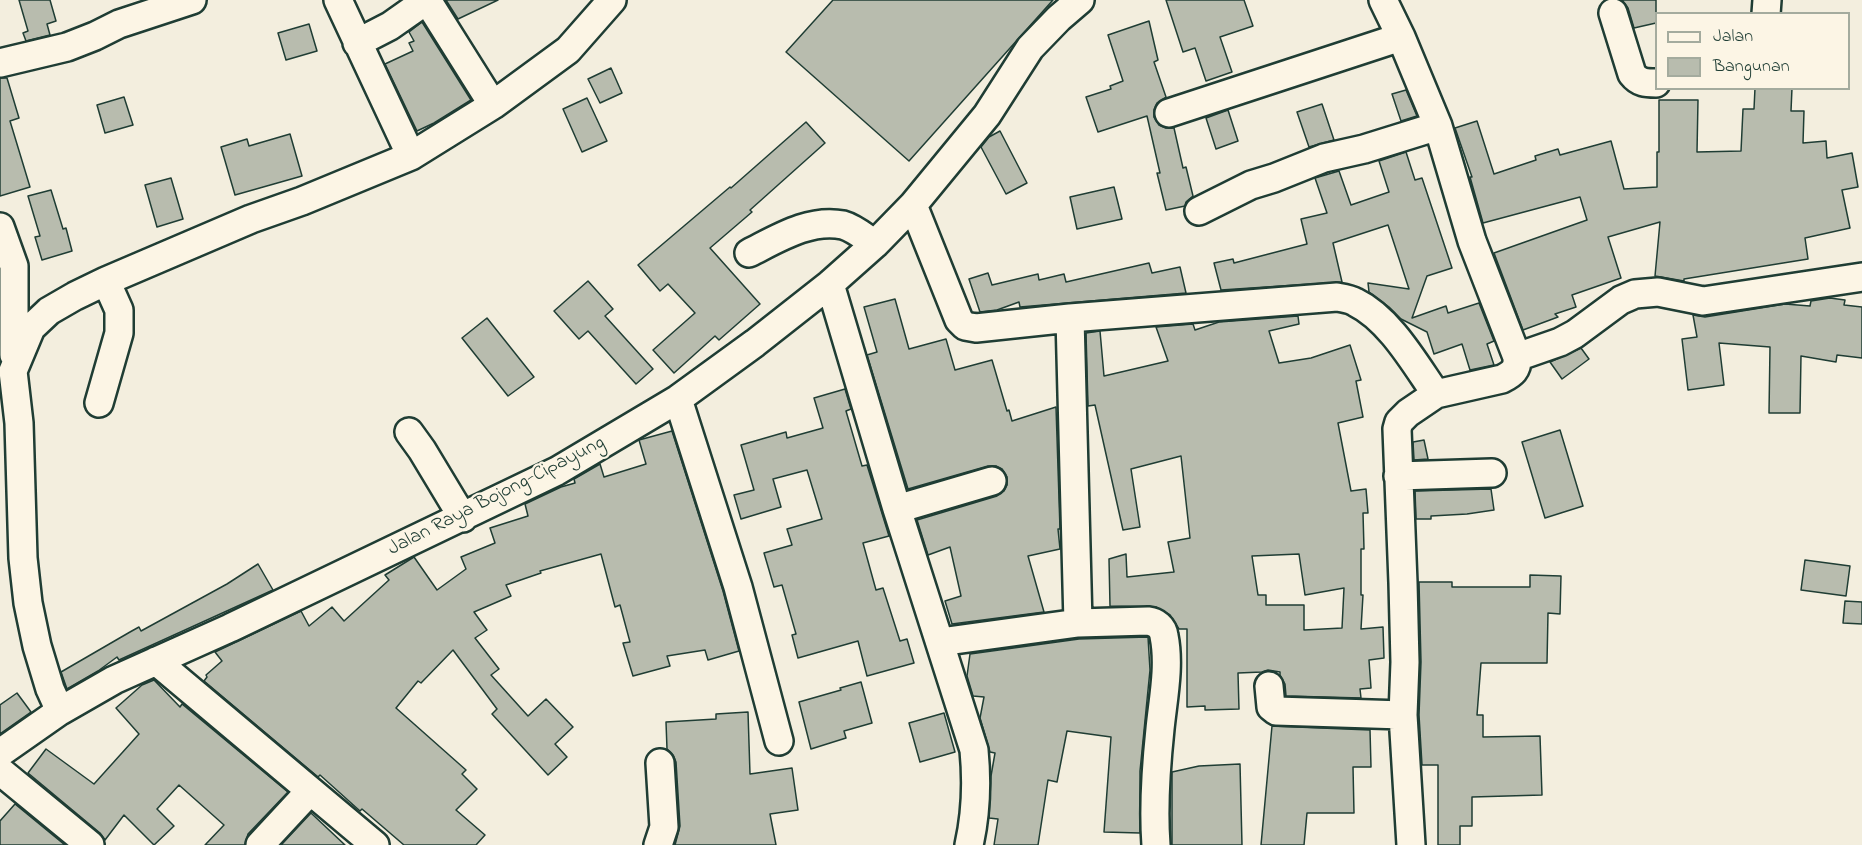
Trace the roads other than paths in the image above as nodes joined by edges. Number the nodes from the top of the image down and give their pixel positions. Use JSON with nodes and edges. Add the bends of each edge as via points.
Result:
{"nodes":[{"id":1,"x":192,"y":0,"type":"edge"},
{"id":2,"x":338,"y":0,"type":"edge"},
{"id":3,"x":427,"y":0,"type":"edge"},
{"id":4,"x":612,"y":0,"type":"edge"},
{"id":5,"x":1080,"y":0,"type":"edge"},
{"id":6,"x":1383,"y":0,"type":"edge"},
{"id":7,"x":1612,"y":13,"type":"dead end"},
{"id":8,"x":1401,"y":37,"type":"junction"},
{"id":9,"x":357,"y":43,"type":"junction"},
{"id":10,"x":0,"y":63,"type":"edge"},
{"id":11,"x":1655,"y":83,"type":"edge"},
{"id":12,"x":493,"y":105,"type":"junction"},
{"id":13,"x":1169,"y":113,"type":"dead end"},
{"id":14,"x":1438,"y":126,"type":"junction"},
{"id":15,"x":411,"y":156,"type":"junction"},
{"id":16,"x":913,"y":205,"type":"junction"},
{"id":17,"x":1198,"y":211,"type":"dead end"},
{"id":18,"x":0,"y":227,"type":"edge"},
{"id":19,"x":875,"y":244,"type":"junction"},
{"id":20,"x":749,"y":253,"type":"dead end"},
{"id":21,"x":1862,"y":277,"type":"edge"},
{"id":22,"x":106,"y":281,"type":"junction"},
{"id":23,"x":830,"y":284,"type":"junction"},
{"id":24,"x":1070,"y":318,"type":"junction"},
{"id":25,"x":1517,"y":357,"type":"junction"},
{"id":26,"x":14,"y":371,"type":"junction"},
{"id":27,"x":1436,"y":394,"type":"junction"},
{"id":28,"x":678,"y":399,"type":"junction"},
{"id":29,"x":99,"y":404,"type":"dead end"},
{"id":30,"x":409,"y":432,"type":"dead end"},
{"id":31,"x":1492,"y":473,"type":"dead end"},
{"id":32,"x":1398,"y":476,"type":"junction"},
{"id":33,"x":992,"y":481,"type":"dead end"},
{"id":34,"x":897,"y":509,"type":"junction"},
{"id":35,"x":463,"y":518,"type":"junction"},
{"id":36,"x":1078,"y":623,"type":"junction"},
{"id":37,"x":940,"y":642,"type":"junction"},
{"id":38,"x":156,"y":661,"type":"junction"},
{"id":39,"x":1269,"y":686,"type":"dead end"},
{"id":40,"x":60,"y":711,"type":"junction"},
{"id":41,"x":1403,"y":715,"type":"junction"},
{"id":42,"x":779,"y":741,"type":"dead end"},
{"id":43,"x":0,"y":753,"type":"edge"},
{"id":44,"x":660,"y":763,"type":"dead end"},
{"id":45,"x":0,"y":771,"type":"edge"},
{"id":46,"x":310,"y":791,"type":"junction"},
{"id":47,"x":90,"y":845,"type":"edge"},
{"id":48,"x":260,"y":845,"type":"edge"},
{"id":49,"x":375,"y":845,"type":"edge"},
{"id":50,"x":658,"y":845,"type":"edge"},
{"id":51,"x":969,"y":845,"type":"edge"},
{"id":52,"x":1156,"y":845,"type":"edge"},
{"id":53,"x":1411,"y":845,"type":"edge"}],
"edges":[{"from":1,"to":10,"type":"street","via":[[119,24],[67,47]]},
{"from":2,"to":9,"type":"street"},
{"from":3,"to":9,"type":"street"},
{"from":3,"to":12,"type":"street"},
{"from":4,"to":12,"type":"street","via":[[568,50]]},
{"from":5,"to":16,"type":"street","name":"Jalan Raya Bojong-Cipayung","via":[[1030,48],[987,115]]},
{"from":6,"to":8,"type":"street"},
{"from":7,"to":11,"type":"street","via":[[1632,74],[1643,83]]},
{"from":8,"to":13,"type":"street"},
{"from":8,"to":14,"type":"street"},
{"from":9,"to":15,"type":"street"},
{"from":12,"to":15,"type":"street"},
{"from":14,"to":17,"type":"street","via":[[1324,158],[1251,185]]},
{"from":14,"to":25,"type":"street","via":[[1472,240]]},
{"from":15,"to":22,"type":"street"},
{"from":16,"to":19,"type":"street","name":"Jalan Raya Bojong-Cipayung"},
{"from":16,"to":24,"type":"street","via":[[959,320],[965,326]]},
{"from":18,"to":26,"type":"street","via":[[14,266]]},
{"from":19,"to":20,"type":"street","via":[[844,225],[822,224],[792,231]]},
{"from":19,"to":23,"type":"street","name":"Jalan Raya Bojong-Cipayung"},
{"from":21,"to":25,"type":"street","via":[[1703,301],[1658,292],[1635,294],[1575,334]]},
{"from":22,"to":26,"type":"street","via":[[50,311],[32,328]]},
{"from":22,"to":29,"type":"street","via":[[119,310],[119,333]]},
{"from":23,"to":28,"type":"street","name":"Jalan Raya Bojong-Cipayung"},
{"from":23,"to":34,"type":"street"},
{"from":24,"to":27,"type":"street","via":[[1337,297],[1354,301],[1390,330]]},
{"from":24,"to":36,"type":"street"},
{"from":25,"to":27,"type":"street","via":[[1511,375]]},
{"from":26,"to":40,"type":"street","via":[[28,603],[50,689]]},
{"from":27,"to":32,"type":"street","via":[[1399,422]]},
{"from":28,"to":35,"type":"street","name":"Jalan Raya Bojong-Cipayung","via":[[557,471]]},
{"from":28,"to":42,"type":"street","via":[[738,587]]},
{"from":30,"to":35,"type":"street"},
{"from":31,"to":32,"type":"street"},
{"from":32,"to":41,"type":"street"},
{"from":33,"to":34,"type":"street"},
{"from":34,"to":37,"type":"street"},
{"from":35,"to":38,"type":"street","name":"Jalan Raya Bojong-Cipayung"},
{"from":36,"to":37,"type":"street"},
{"from":36,"to":52,"type":"street","via":[[1148,621],[1163,630],[1166,676],[1158,748]]},
{"from":37,"to":51,"type":"street","via":[[974,750],[975,800]]},
{"from":38,"to":40,"type":"street","name":"Jalan Raya Bojong-Cipayung"},
{"from":38,"to":46,"type":"street"},
{"from":39,"to":41,"type":"street","via":[[1271,707],[1276,711]]},
{"from":40,"to":43,"type":"street","name":"Jalan Raya Bojong-Cipayung"},
{"from":41,"to":53,"type":"street"},
{"from":44,"to":50,"type":"street","via":[[664,827]]},
{"from":45,"to":47,"type":"street"},
{"from":46,"to":48,"type":"street"},
{"from":46,"to":49,"type":"street"}]}
